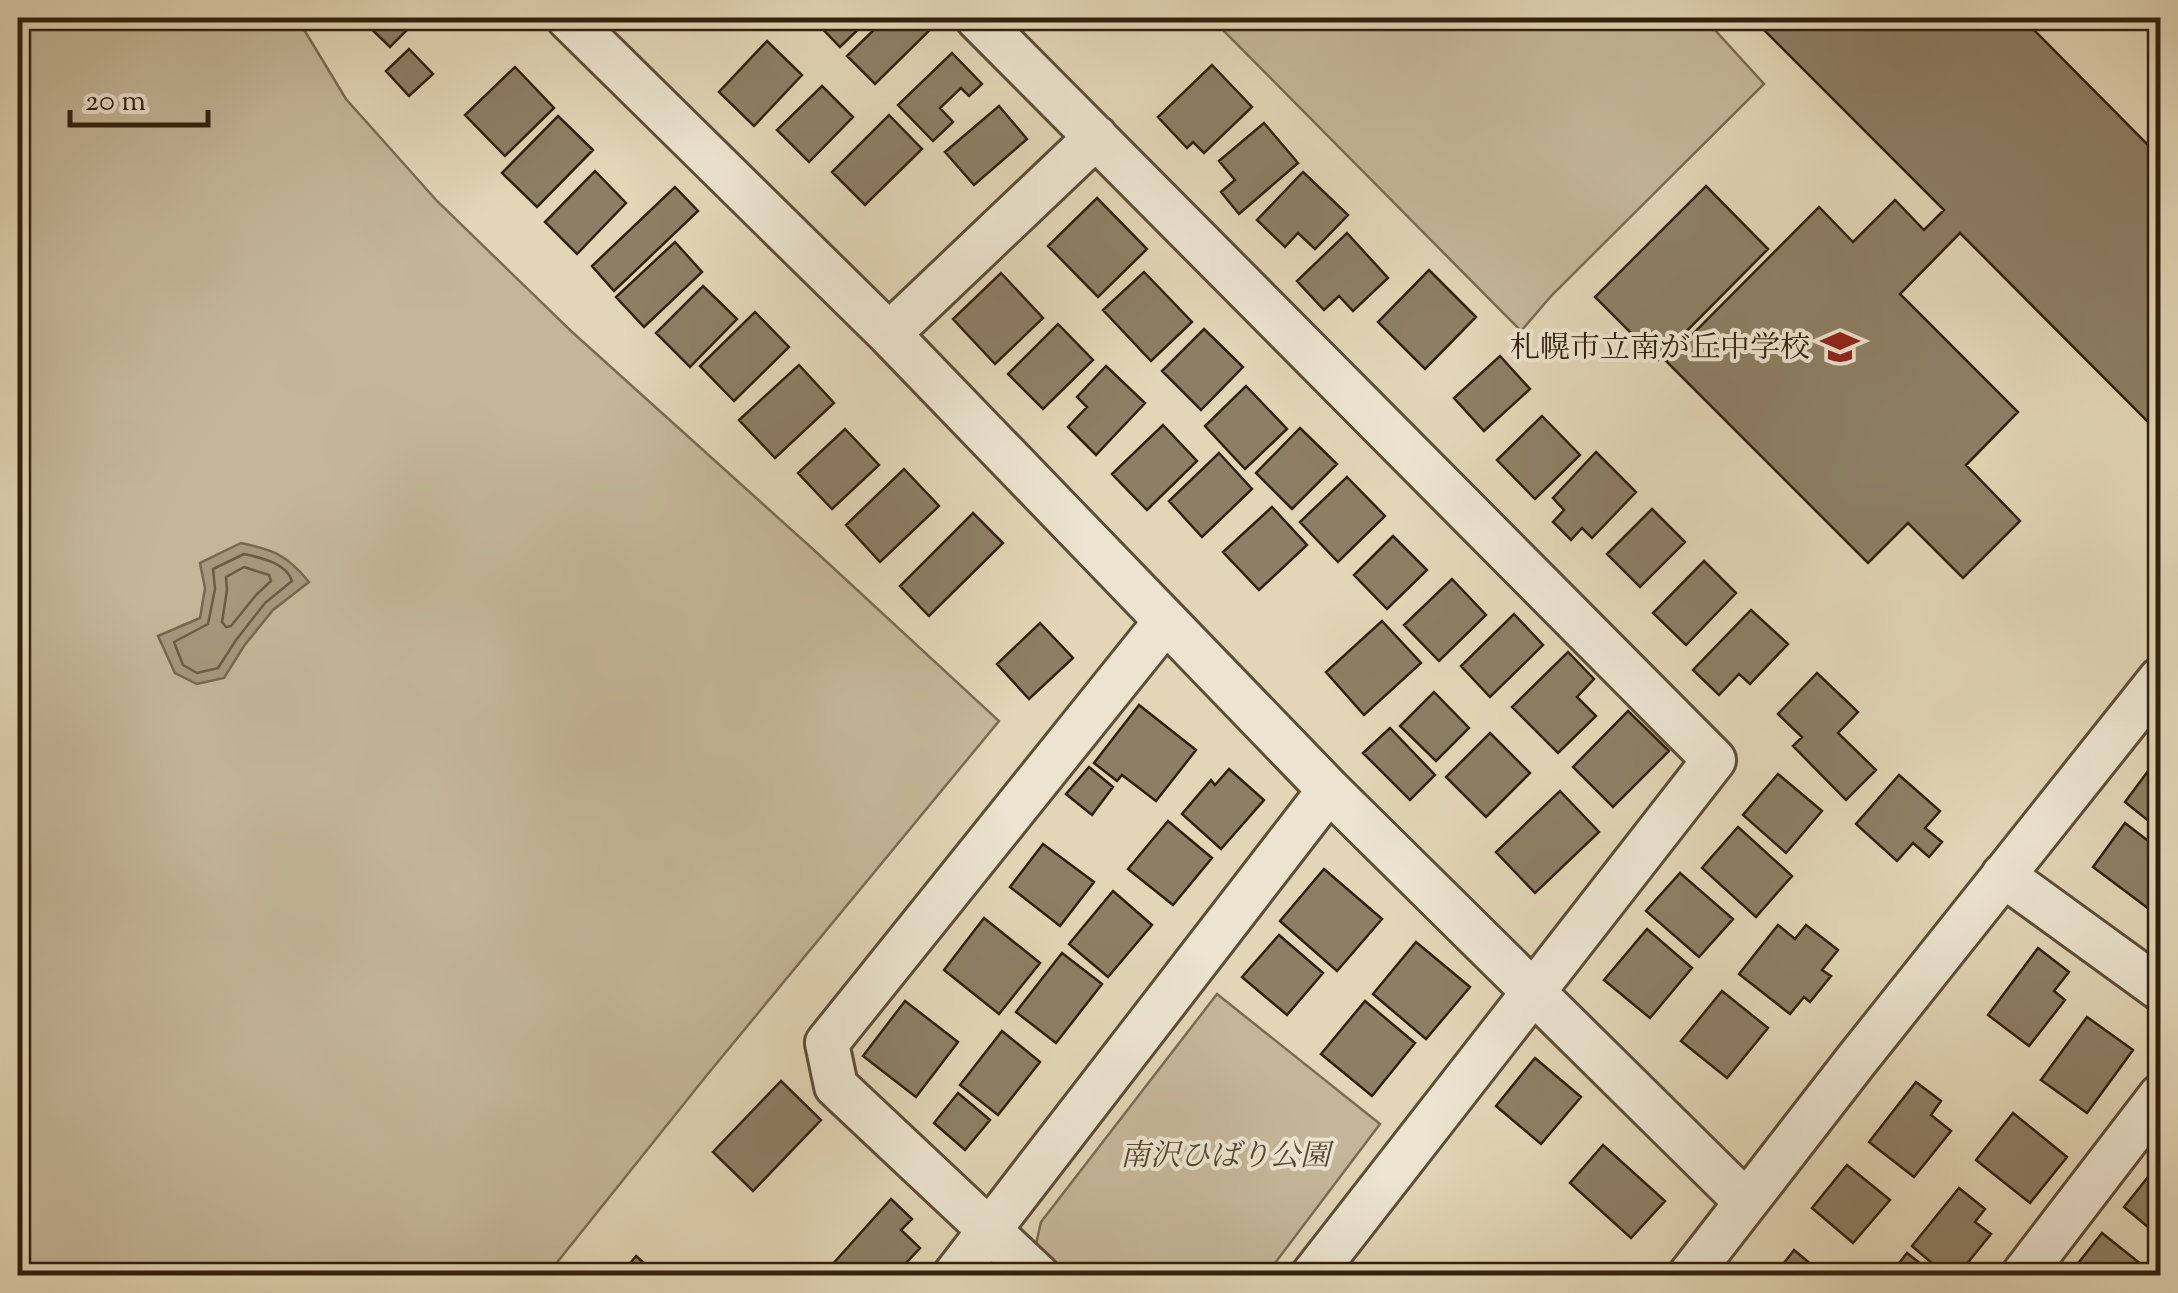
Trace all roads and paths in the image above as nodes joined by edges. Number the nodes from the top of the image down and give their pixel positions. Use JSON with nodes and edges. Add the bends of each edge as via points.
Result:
{"nodes":[{"id":1,"x":568,"y":18,"type":"edge"},
{"id":2,"x":977,"y":18,"type":"edge"},
{"id":3,"x":1096,"y":137,"type":"junction"},
{"id":4,"x":889,"y":334,"type":"junction"},
{"id":5,"x":1165,"y":622,"type":"junction"},
{"id":6,"x":2160,"y":679,"type":"edge"},
{"id":7,"x":1329,"y":790,"type":"junction"},
{"id":8,"x":2004,"y":876,"type":"junction"},
{"id":9,"x":2160,"y":989,"type":"edge"},
{"id":10,"x":1533,"y":991,"type":"junction"},
{"id":11,"x":2160,"y":1096,"type":"edge"},
{"id":12,"x":1746,"y":1202,"type":"junction"},
{"id":13,"x":990,"y":1230,"type":"junction"},
{"id":14,"x":954,"y":1276,"type":"edge"},
{"id":15,"x":1038,"y":1276,"type":"edge"},
{"id":16,"x":1312,"y":1276,"type":"edge"},
{"id":17,"x":1689,"y":1276,"type":"edge"},
{"id":18,"x":2022,"y":1276,"type":"edge"}],
"edges":[{"from":1,"to":4,"type":"street"},
{"from":2,"to":3,"type":"street"},
{"from":3,"to":4,"type":"street"},
{"from":3,"to":10,"type":"street","via":[[1714,760]]},
{"from":4,"to":5,"type":"street"},
{"from":5,"to":7,"type":"street"},
{"from":5,"to":13,"type":"street","via":[[827,1043],[836,1086]]},
{"from":6,"to":8,"type":"street"},
{"from":7,"to":10,"type":"street"},
{"from":7,"to":13,"type":"street"},
{"from":8,"to":9,"type":"street"},
{"from":8,"to":12,"type":"street"},
{"from":10,"to":12,"type":"street"},
{"from":10,"to":16,"type":"street"},
{"from":11,"to":18,"type":"street"},
{"from":12,"to":17,"type":"street"},
{"from":13,"to":14,"type":"street"},
{"from":13,"to":15,"type":"street"}]}
